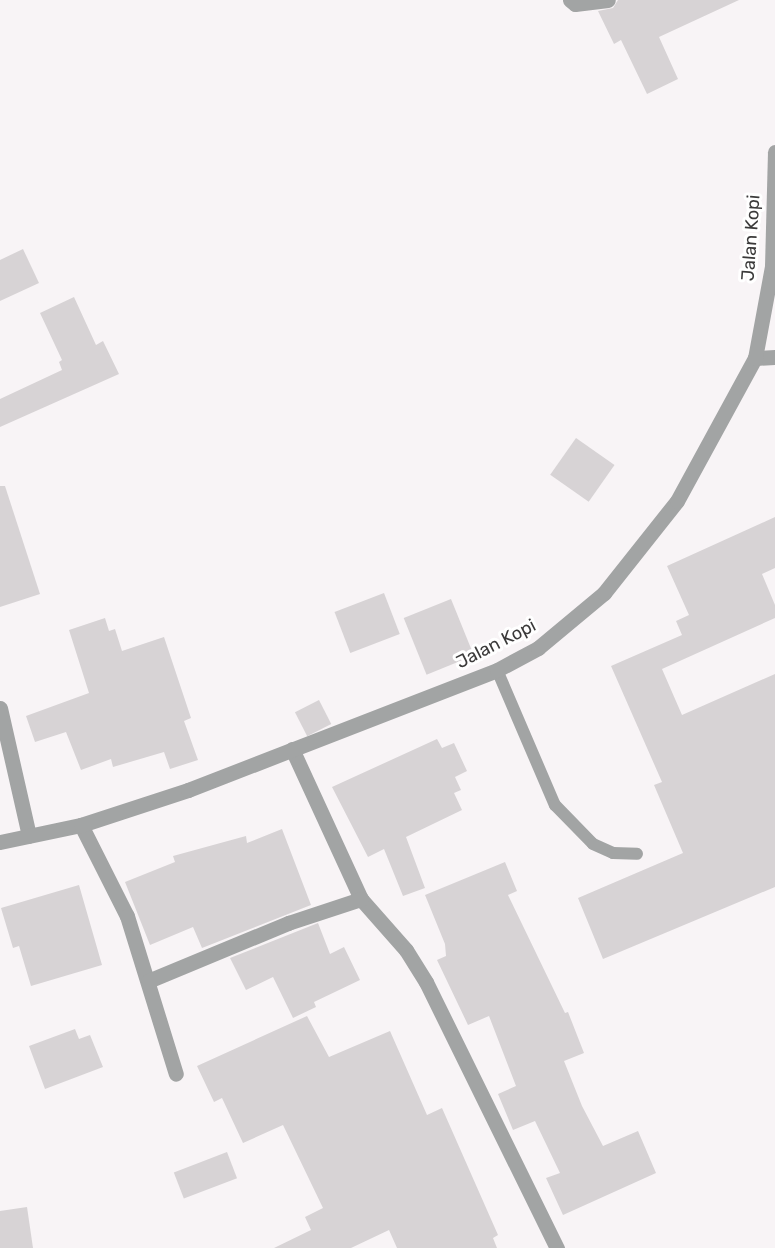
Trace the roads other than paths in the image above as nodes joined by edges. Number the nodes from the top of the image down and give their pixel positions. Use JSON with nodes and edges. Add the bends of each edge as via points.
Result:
{"nodes":[{"id":1,"x":570,"y":0,"type":"edge"},
{"id":2,"x":608,"y":0,"type":"edge"},
{"id":3,"x":775,"y":152,"type":"edge"},
{"id":4,"x":775,"y":357,"type":"edge"},
{"id":5,"x":754,"y":358,"type":"junction"},
{"id":6,"x":497,"y":670,"type":"junction"},
{"id":7,"x":0,"y":708,"type":"edge"},
{"id":8,"x":292,"y":749,"type":"junction"},
{"id":9,"x":81,"y":825,"type":"junction"},
{"id":10,"x":29,"y":836,"type":"junction"},
{"id":11,"x":0,"y":842,"type":"edge"},
{"id":12,"x":638,"y":854,"type":"dead end"},
{"id":13,"x":361,"y":899,"type":"junction"},
{"id":14,"x":148,"y":981,"type":"junction"},
{"id":15,"x":176,"y":1074,"type":"dead end"},
{"id":16,"x":557,"y":1248,"type":"edge"}],
"edges":[{"from":1,"to":2,"type":"street","via":[[591,4]]},
{"from":3,"to":5,"type":"street","name":"Jalan Kopi","via":[[772,266]]},
{"from":4,"to":5,"type":"street"},
{"from":5,"to":6,"type":"street","name":"Jalan Kopi","via":[[677,501],[604,593],[538,648]]},
{"from":6,"to":8,"type":"street","name":"Jalan Kopi"},
{"from":6,"to":12,"type":"lane","via":[[555,805],[593,844],[613,852]]},
{"from":7,"to":10,"type":"street"},
{"from":8,"to":9,"type":"street","name":"Jalan Kopi"},
{"from":8,"to":13,"type":"street"},
{"from":9,"to":10,"type":"street","name":"Jalan Kopi"},
{"from":9,"to":14,"type":"street","via":[[127,916]]},
{"from":10,"to":11,"type":"street","name":"Jalan Kopi"},
{"from":13,"to":14,"type":"street","via":[[288,923]]},
{"from":13,"to":16,"type":"street","via":[[406,950],[426,982]]},
{"from":14,"to":15,"type":"street"}]}
